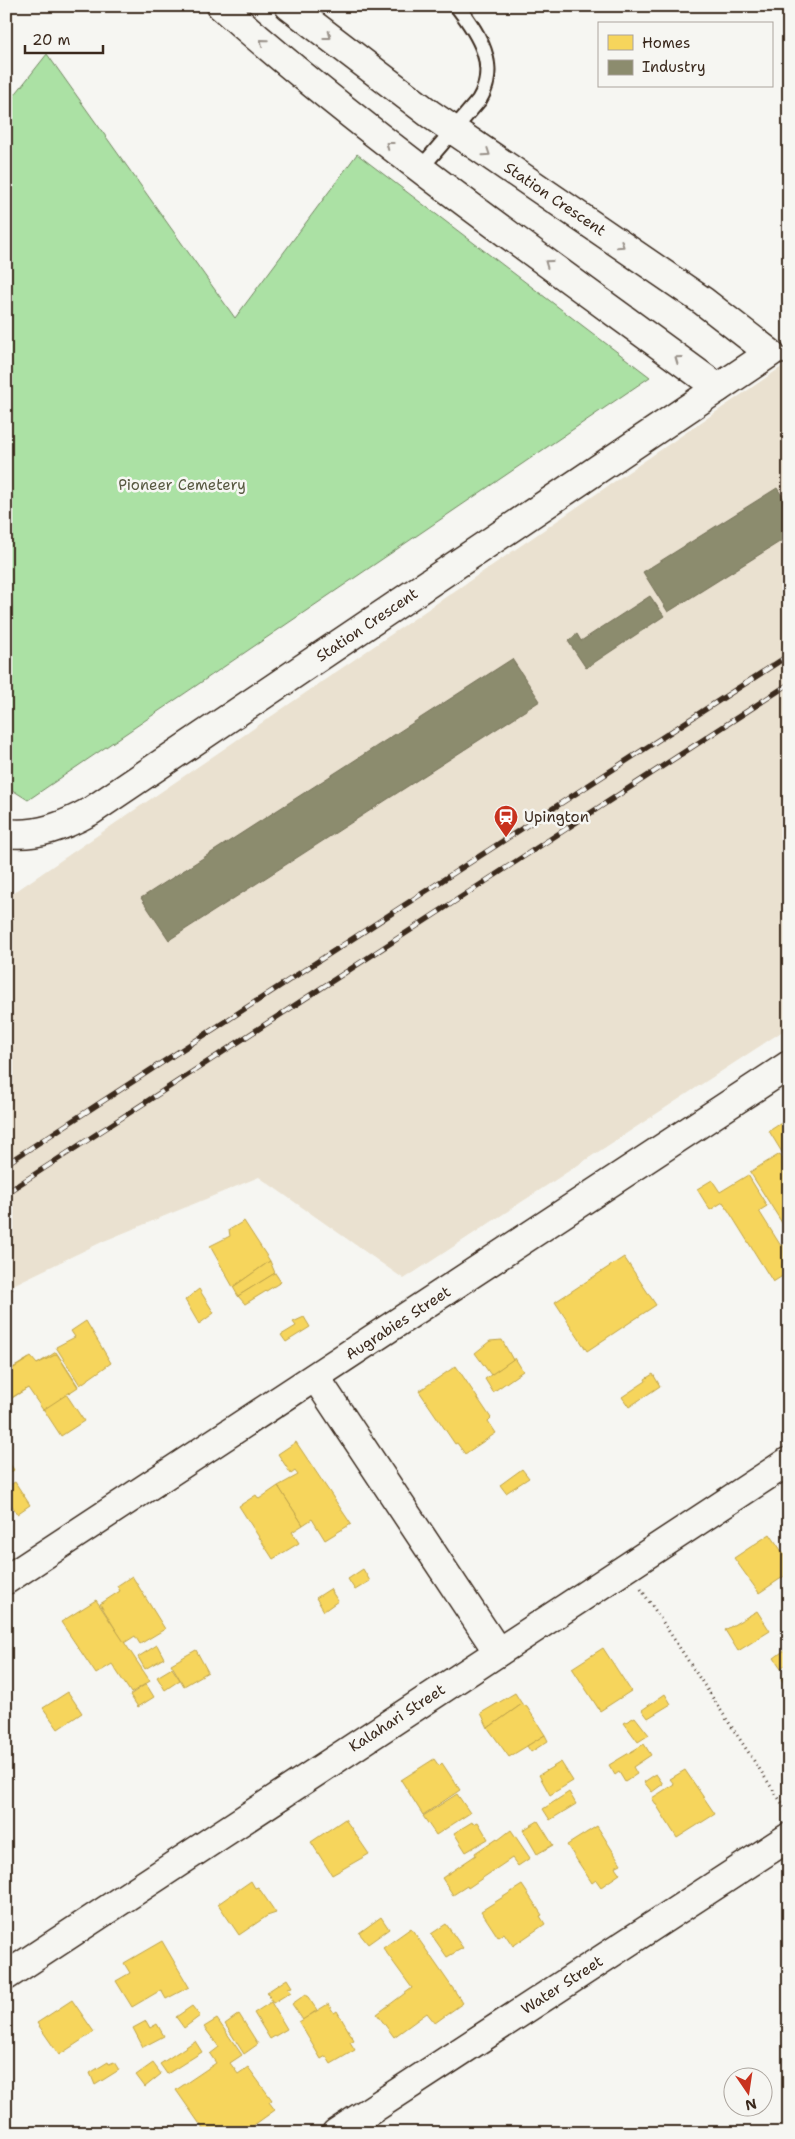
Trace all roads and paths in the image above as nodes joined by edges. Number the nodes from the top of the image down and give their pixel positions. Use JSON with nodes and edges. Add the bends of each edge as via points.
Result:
{"nodes":[{"id":1,"x":221,"y":6,"type":"edge"},
{"id":2,"x":290,"y":6,"type":"edge"},
{"id":3,"x":457,"y":6,"type":"edge"},
{"id":4,"x":454,"y":130,"type":"junction"},
{"id":5,"x":420,"y":169,"type":"junction"},
{"id":6,"x":779,"y":355,"type":"edge"},
{"id":7,"x":718,"y":388,"type":"junction"},
{"id":8,"x":6,"y":833,"type":"edge"},
{"id":9,"x":789,"y":1065,"type":"edge"},
{"id":10,"x":6,"y":1281,"type":"edge"},
{"id":11,"x":13,"y":1292,"type":"dead end"},
{"id":12,"x":316,"y":1378,"type":"junction"},
{"id":13,"x":789,"y":1461,"type":"edge"},
{"id":14,"x":627,"y":1568,"type":"junction"},
{"id":15,"x":6,"y":1580,"type":"edge"},
{"id":16,"x":498,"y":1652,"type":"junction"},
{"id":17,"x":789,"y":1814,"type":"edge"},
{"id":18,"x":789,"y":1837,"type":"edge"},
{"id":19,"x":6,"y":1976,"type":"edge"},
{"id":20,"x":336,"y":2133,"type":"edge"}],
"edges":[{"from":5,"to":1,"type":"street","one_way":true,"via":[[333,101]]},
{"from":2,"to":4,"type":"street","name":"Station Crescent","one_way":true},
{"from":3,"to":4,"type":"lane","via":[[477,34],[487,63],[488,78],[478,100]]},
{"from":4,"to":5,"type":"lane"},
{"from":4,"to":6,"type":"street","name":"Station Crescent","one_way":true},
{"from":7,"to":5,"type":"street","one_way":true},
{"from":6,"to":7,"type":"street","name":"Station Crescent"},
{"from":7,"to":8,"type":"street","name":"Station Crescent","via":[[91,811],[39,833]]},
{"from":9,"to":12,"type":"street","name":"Augrabies Street"},
{"from":10,"to":11,"type":"path"},
{"from":12,"to":15,"type":"street","name":"Augrabies Street"},
{"from":12,"to":16,"type":"street"},
{"from":13,"to":14,"type":"street","name":"Kalahari Street"},
{"from":14,"to":16,"type":"street","name":"Kalahari Street"},
{"from":14,"to":17,"type":"path"},
{"from":16,"to":19,"type":"street","name":"Kalahari Street"},
{"from":18,"to":20,"type":"street","name":"Water Street"}]}
